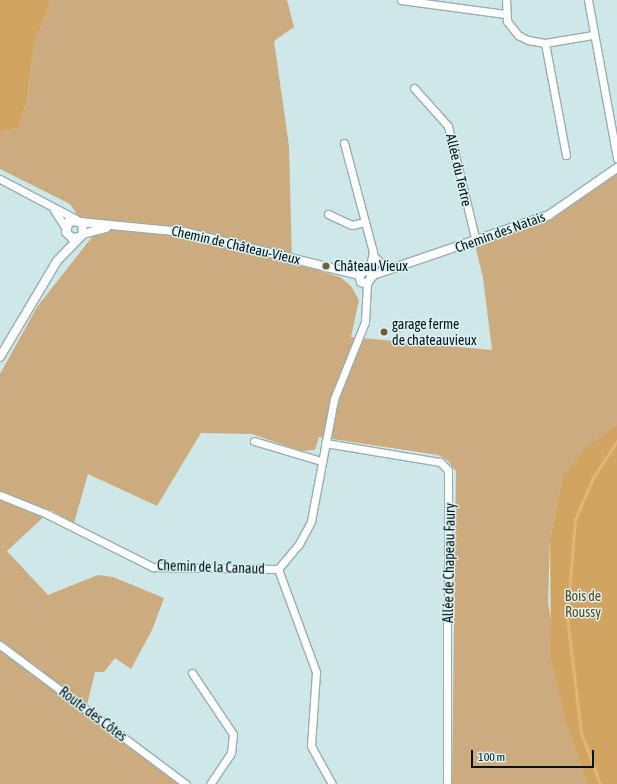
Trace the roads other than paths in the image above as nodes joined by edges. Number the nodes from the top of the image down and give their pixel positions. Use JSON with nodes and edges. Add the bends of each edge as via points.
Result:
{"nodes":[{"id":1,"x":400,"y":0,"type":"edge"},
{"id":2,"x":506,"y":0,"type":"edge"},
{"id":3,"x":588,"y":0,"type":"edge"},
{"id":4,"x":505,"y":14,"type":"junction"},
{"id":5,"x":593,"y":35,"type":"junction"},
{"id":6,"x":545,"y":43,"type":"junction"},
{"id":7,"x":414,"y":88,"type":"dead end"},
{"id":8,"x":344,"y":143,"type":"dead end"},
{"id":9,"x":566,"y":155,"type":"dead end"},
{"id":10,"x":617,"y":158,"type":"edge"},
{"id":11,"x":617,"y":168,"type":"edge"},
{"id":12,"x":0,"y":179,"type":"edge"},
{"id":13,"x":51,"y":206,"type":"junction"},
{"id":14,"x":328,"y":214,"type":"dead end"},
{"id":15,"x":79,"y":220,"type":"junction"},
{"id":16,"x":364,"y":222,"type":"junction"},
{"id":17,"x":110,"y":227,"type":"junction"},
{"id":18,"x":65,"y":229,"type":"junction"},
{"id":19,"x":81,"y":236,"type":"junction"},
{"id":20,"x":476,"y":242,"type":"junction"},
{"id":21,"x":373,"y":256,"type":"junction"},
{"id":22,"x":57,"y":261,"type":"junction"},
{"id":23,"x":387,"y":270,"type":"junction"},
{"id":24,"x":371,"y":273,"type":"junction"},
{"id":25,"x":360,"y":275,"type":"junction"},
{"id":26,"x":367,"y":284,"type":"junction"},
{"id":27,"x":0,"y":357,"type":"edge"},
{"id":28,"x":254,"y":441,"type":"dead end"},
{"id":29,"x":325,"y":443,"type":"junction"},
{"id":30,"x":321,"y":461,"type":"junction"},
{"id":31,"x":0,"y":495,"type":"edge"},
{"id":32,"x":278,"y":569,"type":"junction"},
{"id":33,"x":0,"y":644,"type":"edge"},
{"id":34,"x":192,"y":673,"type":"dead end"},
{"id":35,"x":186,"y":784,"type":"edge"},
{"id":36,"x":210,"y":784,"type":"edge"},
{"id":37,"x":332,"y":784,"type":"edge"},
{"id":38,"x":447,"y":784,"type":"edge"}],
"edges":[{"from":1,"to":4,"type":"street"},
{"from":2,"to":4,"type":"street"},
{"from":3,"to":5,"type":"street"},
{"from":4,"to":6,"type":"street","via":[[518,35]]},
{"from":5,"to":6,"type":"street"},
{"from":5,"to":10,"type":"street"},
{"from":6,"to":9,"type":"street"},
{"from":7,"to":20,"type":"street","name":"Allée du Tertre","via":[[439,112],[450,130]]},
{"from":8,"to":16,"type":"street"},
{"from":11,"to":20,"type":"street","name":"Chemin des Natais","via":[[560,210]]},
{"from":12,"to":13,"type":"street"},
{"from":13,"to":15,"type":"street"},
{"from":13,"to":18,"type":"street"},
{"from":14,"to":16,"type":"street","via":[[352,225]]},
{"from":15,"to":17,"type":"street","name":"Chemin de Château-Vieux"},
{"from":15,"to":18,"type":"street"},
{"from":15,"to":19,"type":"street"},
{"from":16,"to":21,"type":"street"},
{"from":17,"to":19,"type":"street","name":"Chemin de Château-Vieux"},
{"from":17,"to":25,"type":"street","name":"Chemin de Château-Vieux","via":[[184,232]]},
{"from":18,"to":19,"type":"street","via":[[72,238]]},
{"from":18,"to":22,"type":"street"},
{"from":19,"to":22,"type":"street"},
{"from":20,"to":23,"type":"street","name":"Chemin des Natais"},
{"from":21,"to":23,"type":"street"},
{"from":21,"to":24,"type":"street"},
{"from":22,"to":27,"type":"street"},
{"from":23,"to":24,"type":"street","name":"Chemin des Natais"},
{"from":24,"to":25,"type":"street","name":"Chemin des Natais"},
{"from":24,"to":26,"type":"street"},
{"from":25,"to":26,"type":"street","via":[[361,282]]},
{"from":26,"to":29,"type":"street","name":"Chemin de la Canaud","via":[[365,322],[334,399]]},
{"from":28,"to":30,"type":"street"},
{"from":29,"to":30,"type":"street","name":"Chemin de la Canaud"},
{"from":29,"to":38,"type":"street","name":"Allée de Chapeau Faury","via":[[440,462],[448,470]]},
{"from":30,"to":32,"type":"street","name":"Chemin de la Canaud","via":[[310,521],[299,544]]},
{"from":31,"to":32,"type":"street","name":"Chemin de la Canaud","via":[[47,514],[154,567]]},
{"from":32,"to":37,"type":"street","via":[[314,665],[316,682],[311,746]]},
{"from":33,"to":35,"type":"street","name":"Route des Côtes"},
{"from":34,"to":36,"type":"street","via":[[233,734],[231,753]]}]}
